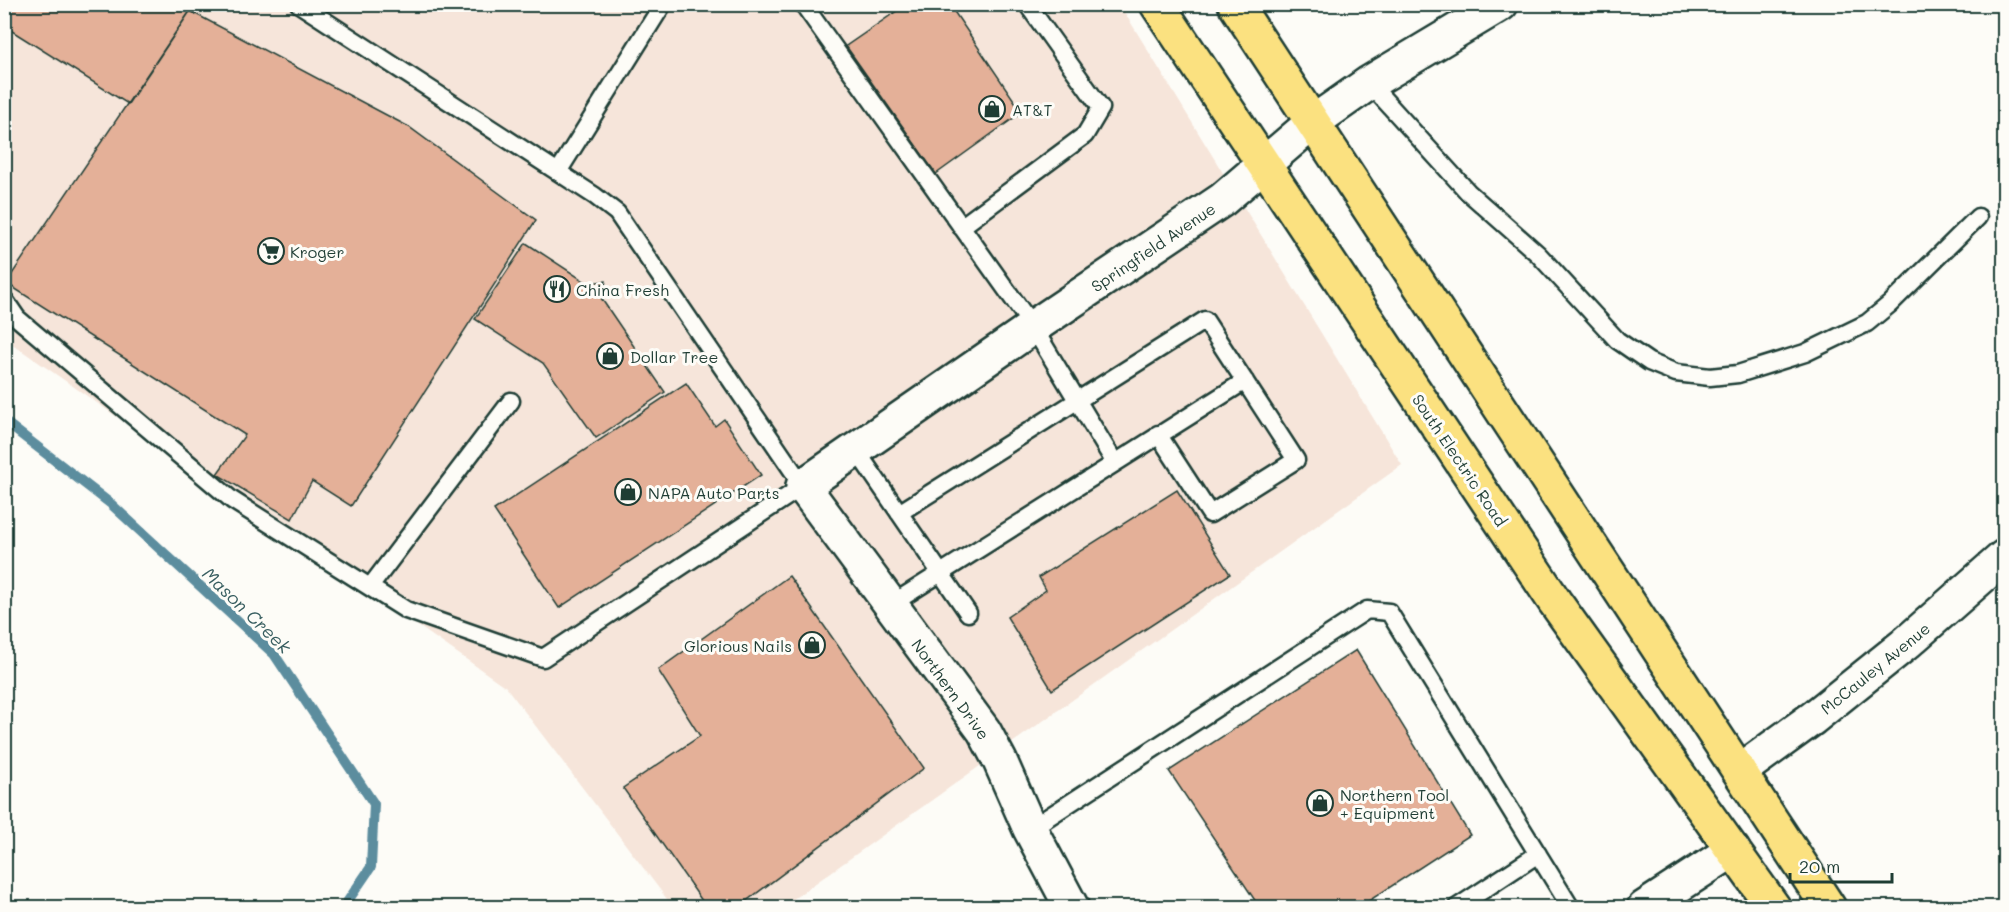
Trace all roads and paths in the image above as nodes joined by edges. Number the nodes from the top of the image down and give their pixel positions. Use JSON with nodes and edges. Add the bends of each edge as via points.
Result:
{"nodes":[{"id":1,"x":299,"y":4,"type":"edge"},
{"id":2,"x":663,"y":4,"type":"edge"},
{"id":3,"x":803,"y":4,"type":"edge"},
{"id":4,"x":1028,"y":4,"type":"edge"},
{"id":5,"x":1157,"y":4,"type":"edge"},
{"id":6,"x":1235,"y":4,"type":"edge"},
{"id":7,"x":1501,"y":4,"type":"edge"},
{"id":8,"x":1369,"y":84,"type":"junction"},
{"id":9,"x":1312,"y":123,"type":"junction"},
{"id":10,"x":1263,"y":165,"type":"junction"},
{"id":11,"x":558,"y":172,"type":"junction"},
{"id":12,"x":1978,"y":217,"type":"dead end"},
{"id":13,"x":961,"y":227,"type":"junction"},
{"id":14,"x":4,"y":299,"type":"edge"},
{"id":15,"x":1033,"y":327,"type":"junction"},
{"id":16,"x":1245,"y":381,"type":"junction"},
{"id":17,"x":1077,"y":400,"type":"junction"},
{"id":18,"x":511,"y":401,"type":"dead end"},
{"id":19,"x":1158,"y":434,"type":"junction"},
{"id":20,"x":856,"y":450,"type":"junction"},
{"id":21,"x":1115,"y":463,"type":"junction"},
{"id":22,"x":803,"y":486,"type":"junction"},
{"id":23,"x":899,"y":513,"type":"junction"},
{"id":24,"x":2004,"y":557,"type":"edge"},
{"id":25,"x":940,"y":572,"type":"junction"},
{"id":26,"x":370,"y":587,"type":"junction"},
{"id":27,"x":890,"y":605,"type":"junction"},
{"id":28,"x":968,"y":613,"type":"dead end"},
{"id":29,"x":1740,"y":771,"type":"junction"},
{"id":30,"x":1030,"y":829,"type":"junction"},
{"id":31,"x":1733,"y":850,"type":"junction"},
{"id":32,"x":1538,"y":854,"type":"junction"},
{"id":33,"x":1072,"y":908,"type":"edge"},
{"id":34,"x":1456,"y":908,"type":"edge"},
{"id":35,"x":1572,"y":908,"type":"edge"},
{"id":36,"x":1644,"y":908,"type":"edge"},
{"id":37,"x":1774,"y":908,"type":"edge"},
{"id":38,"x":1829,"y":908,"type":"edge"}],
"edges":[{"from":1,"to":11,"type":"lane"},
{"from":2,"to":11,"type":"lane"},
{"from":3,"to":13,"type":"lane"},
{"from":4,"to":13,"type":"lane","via":[[1101,108],[1085,135]]},
{"from":5,"to":10,"type":"main road","name":"South Electric Road"},
{"from":6,"to":9,"type":"main road"},
{"from":7,"to":8,"type":"street","name":"Springfield Avenue"},
{"from":8,"to":9,"type":"street","name":"Springfield Avenue"},
{"from":8,"to":12,"type":"lane","via":[[1468,192],[1538,254],[1617,340],[1649,362],[1676,373],[1710,377],[1738,374],[1805,353],[1866,323]]},
{"from":9,"to":10,"type":"street","name":"Springfield Avenue"},
{"from":9,"to":29,"type":"main road"},
{"from":10,"to":15,"type":"street","name":"Springfield Avenue","via":[[1222,200]]},
{"from":10,"to":31,"type":"main road","name":"South Electric Road","via":[[1555,602]]},
{"from":11,"to":22,"type":"lane","via":[[617,213]]},
{"from":13,"to":15,"type":"lane"},
{"from":14,"to":26,"type":"lane","via":[[17,318],[232,500]]},
{"from":15,"to":17,"type":"lane"},
{"from":15,"to":20,"type":"street","name":"Springfield Avenue"},
{"from":16,"to":17,"type":"lane","via":[[1205,320]]},
{"from":16,"to":19,"type":"lane"},
{"from":16,"to":19,"type":"lane","via":[[1296,460],[1209,514]]},
{"from":17,"to":21,"type":"lane"},
{"from":17,"to":23,"type":"lane"},
{"from":18,"to":26,"type":"lane"},
{"from":19,"to":21,"type":"lane"},
{"from":20,"to":22,"type":"street","name":"Springfield Avenue"},
{"from":20,"to":23,"type":"lane"},
{"from":21,"to":25,"type":"lane"},
{"from":22,"to":26,"type":"lane","via":[[543,658],[406,610]]},
{"from":22,"to":27,"type":"street","name":"Northern Drive"},
{"from":23,"to":25,"type":"lane"},
{"from":24,"to":29,"type":"street","name":"McCauley Avenue","via":[[1895,653]]},
{"from":25,"to":27,"type":"lane"},
{"from":25,"to":28,"type":"lane"},
{"from":27,"to":30,"type":"street","name":"Northern Drive","via":[[984,732]]},
{"from":29,"to":38,"type":"main road"},
{"from":30,"to":32,"type":"lane","via":[[1367,610],[1389,612]]},
{"from":30,"to":33,"type":"street","name":"Northern Drive"},
{"from":31,"to":36,"type":"street"},
{"from":31,"to":37,"type":"main road","name":"South Electric Road"},
{"from":32,"to":34,"type":"lane"},
{"from":32,"to":35,"type":"lane"}]}
